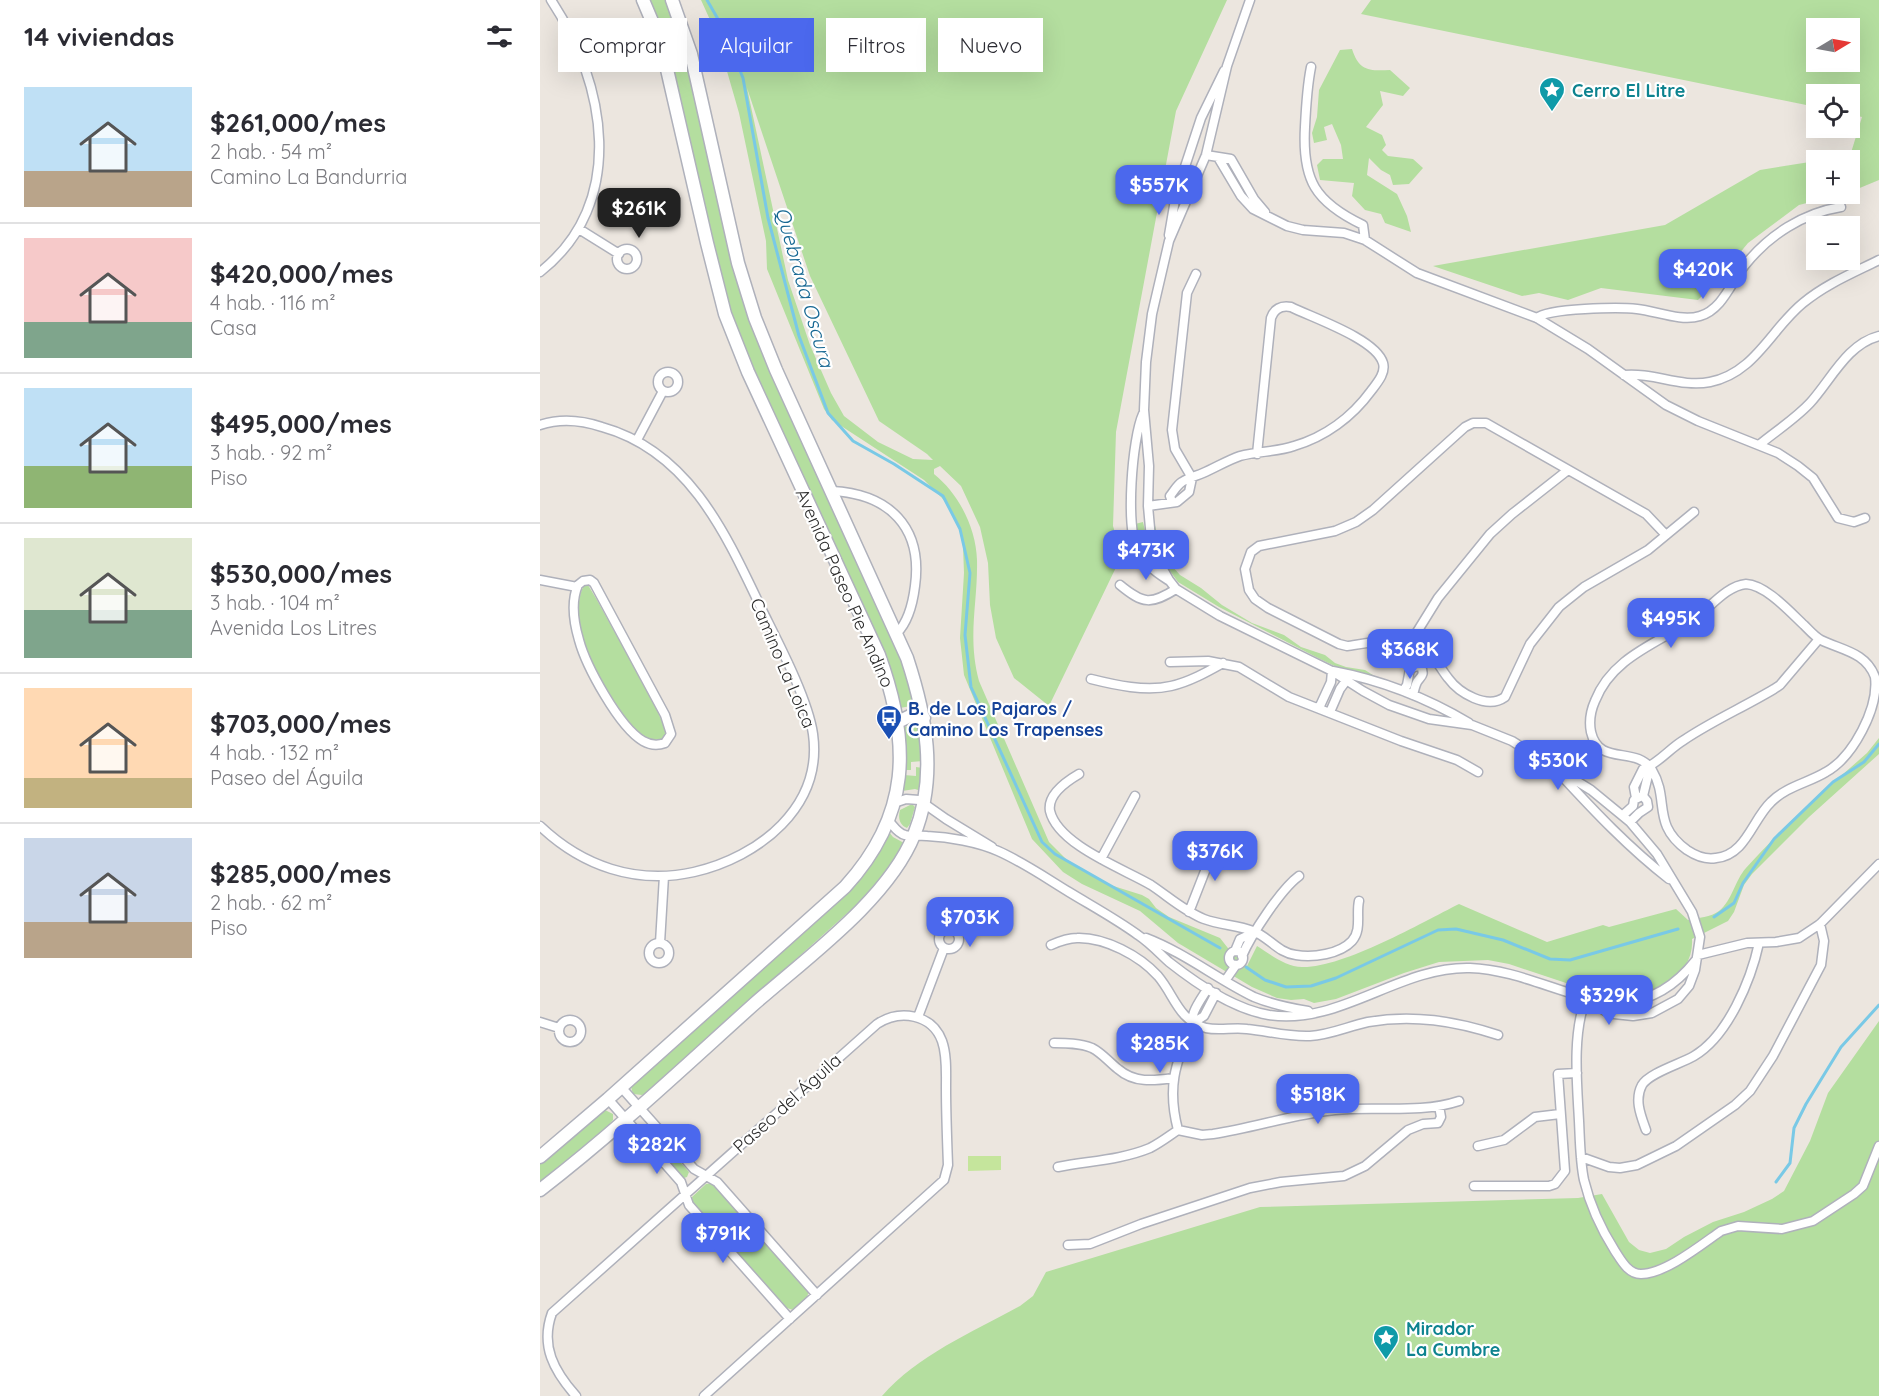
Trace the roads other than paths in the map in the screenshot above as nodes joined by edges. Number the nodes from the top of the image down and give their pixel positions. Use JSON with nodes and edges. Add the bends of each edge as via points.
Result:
{"nodes":[{"id":1,"x":550,"y":0,"type":"edge"},
{"id":2,"x":643,"y":0,"type":"edge"},
{"id":3,"x":672,"y":0,"type":"edge"},
{"id":4,"x":1250,"y":0,"type":"edge"},
{"id":5,"x":1227,"y":66,"type":"junction"},
{"id":6,"x":1311,"y":67,"type":"dead end"},
{"id":7,"x":1209,"y":99,"type":"junction"},
{"id":8,"x":1218,"y":105,"type":"junction"},
{"id":9,"x":1206,"y":154,"type":"junction"},
{"id":10,"x":1176,"y":194,"type":"junction"},
{"id":11,"x":1188,"y":198,"type":"junction"},
{"id":12,"x":1841,"y":207,"type":"dead end"},
{"id":13,"x":579,"y":229,"type":"junction"},
{"id":14,"x":1365,"y":240,"type":"junction"},
{"id":15,"x":1169,"y":241,"type":"junction"},
{"id":16,"x":619,"y":254,"type":"dead end"},
{"id":17,"x":1879,"y":260,"type":"edge"},
{"id":18,"x":540,"y":272,"type":"edge"},
{"id":19,"x":1196,"y":274,"type":"dead end"},
{"id":20,"x":1537,"y":318,"type":"junction"},
{"id":21,"x":1879,"y":336,"type":"edge"},
{"id":22,"x":1624,"y":375,"type":"junction"},
{"id":23,"x":663,"y":391,"type":"dead end"},
{"id":24,"x":1144,"y":410,"type":"junction"},
{"id":25,"x":540,"y":425,"type":"edge"},
{"id":26,"x":637,"y":440,"type":"junction"},
{"id":27,"x":1759,"y":445,"type":"junction"},
{"id":28,"x":1257,"y":454,"type":"junction"},
{"id":29,"x":1134,"y":464,"type":"junction"},
{"id":30,"x":1149,"y":466,"type":"junction"},
{"id":31,"x":1568,"y":470,"type":"junction"},
{"id":32,"x":1192,"y":478,"type":"junction"},
{"id":33,"x":832,"y":491,"type":"junction"},
{"id":34,"x":1148,"y":506,"type":"junction"},
{"id":35,"x":1694,"y":512,"type":"dead end"},
{"id":36,"x":1865,"y":518,"type":"dead end"},
{"id":37,"x":1665,"y":534,"type":"junction"},
{"id":38,"x":1156,"y":551,"type":"junction"},
{"id":39,"x":1143,"y":559,"type":"junction"},
{"id":40,"x":540,"y":580,"type":"edge"},
{"id":41,"x":1169,"y":580,"type":"junction"},
{"id":42,"x":1120,"y":585,"type":"dead end"},
{"id":43,"x":577,"y":587,"type":"junction"},
{"id":44,"x":1176,"y":589,"type":"junction"},
{"id":45,"x":897,"y":633,"type":"junction"},
{"id":46,"x":1819,"y":639,"type":"junction"},
{"id":47,"x":1412,"y":640,"type":"junction"},
{"id":48,"x":1170,"y":662,"type":"dead end"},
{"id":49,"x":1224,"y":663,"type":"junction"},
{"id":50,"x":1413,"y":668,"type":"junction"},
{"id":51,"x":1332,"y":671,"type":"junction"},
{"id":52,"x":1091,"y":679,"type":"dead end"},
{"id":53,"x":1368,"y":679,"type":"junction"},
{"id":54,"x":1346,"y":681,"type":"junction"},
{"id":55,"x":1403,"y":691,"type":"junction"},
{"id":56,"x":1363,"y":692,"type":"junction"},
{"id":57,"x":1413,"y":695,"type":"junction"},
{"id":58,"x":1442,"y":707,"type":"junction"},
{"id":59,"x":1319,"y":708,"type":"junction"},
{"id":60,"x":1330,"y":712,"type":"junction"},
{"id":61,"x":924,"y":718,"type":"junction"},
{"id":62,"x":1437,"y":721,"type":"junction"},
{"id":63,"x":898,"y":722,"type":"junction"},
{"id":64,"x":1472,"y":725,"type":"junction"},
{"id":65,"x":1553,"y":766,"type":"junction"},
{"id":66,"x":1650,"y":767,"type":"junction"},
{"id":67,"x":1478,"y":772,"type":"dead end"},
{"id":68,"x":1079,"y":774,"type":"dead end"},
{"id":69,"x":1591,"y":790,"type":"junction"},
{"id":70,"x":1135,"y":796,"type":"dead end"},
{"id":71,"x":1640,"y":797,"type":"junction"},
{"id":72,"x":1582,"y":800,"type":"junction"},
{"id":73,"x":894,"y":803,"type":"junction"},
{"id":74,"x":924,"y":803,"type":"junction"},
{"id":75,"x":1623,"y":815,"type":"junction"},
{"id":76,"x":946,"y":819,"type":"junction"},
{"id":77,"x":888,"y":820,"type":"junction"},
{"id":78,"x":1630,"y":822,"type":"junction"},
{"id":79,"x":540,"y":826,"type":"edge"},
{"id":80,"x":914,"y":836,"type":"junction"},
{"id":81,"x":940,"y":837,"type":"junction"},
{"id":82,"x":1215,"y":843,"type":"dead end"},
{"id":83,"x":997,"y":851,"type":"junction"},
{"id":84,"x":1657,"y":855,"type":"junction"},
{"id":85,"x":1101,"y":859,"type":"junction"},
{"id":86,"x":1647,"y":863,"type":"junction"},
{"id":87,"x":1879,"y":864,"type":"edge"},
{"id":88,"x":664,"y":876,"type":"junction"},
{"id":89,"x":1299,"y":876,"type":"dead end"},
{"id":90,"x":1672,"y":881,"type":"junction"},
{"id":91,"x":1359,"y":901,"type":"dead end"},
{"id":92,"x":1189,"y":912,"type":"junction"},
{"id":93,"x":1820,"y":924,"type":"junction"},
{"id":94,"x":1255,"y":932,"type":"junction"},
{"id":95,"x":1140,"y":936,"type":"junction"},
{"id":96,"x":660,"y":943,"type":"dead end"},
{"id":97,"x":1760,"y":943,"type":"junction"},
{"id":98,"x":1051,"y":945,"type":"dead end"},
{"id":99,"x":944,"y":948,"type":"dead end"},
{"id":100,"x":1697,"y":957,"type":"junction"},
{"id":101,"x":1193,"y":961,"type":"junction"},
{"id":102,"x":1233,"y":962,"type":"junction"},
{"id":103,"x":1183,"y":972,"type":"junction"},
{"id":104,"x":1216,"y":975,"type":"junction"},
{"id":105,"x":1226,"y":981,"type":"junction"},
{"id":106,"x":1212,"y":991,"type":"junction"},
{"id":107,"x":1255,"y":997,"type":"junction"},
{"id":108,"x":1586,"y":998,"type":"junction"},
{"id":109,"x":1249,"y":1010,"type":"junction"},
{"id":110,"x":1315,"y":1012,"type":"junction"},
{"id":111,"x":918,"y":1017,"type":"junction"},
{"id":112,"x":540,"y":1022,"type":"edge"},
{"id":113,"x":1193,"y":1023,"type":"junction"},
{"id":114,"x":559,"y":1028,"type":"dead end"},
{"id":115,"x":1498,"y":1035,"type":"dead end"},
{"id":116,"x":1054,"y":1043,"type":"dead end"},
{"id":117,"x":1577,"y":1073,"type":"junction"},
{"id":118,"x":1173,"y":1078,"type":"junction"},
{"id":119,"x":621,"y":1087,"type":"junction"},
{"id":120,"x":608,"y":1099,"type":"junction"},
{"id":121,"x":1459,"y":1101,"type":"dead end"},
{"id":122,"x":638,"y":1106,"type":"junction"},
{"id":123,"x":1439,"y":1106,"type":"junction"},
{"id":124,"x":1560,"y":1114,"type":"junction"},
{"id":125,"x":625,"y":1119,"type":"junction"},
{"id":126,"x":1178,"y":1130,"type":"junction"},
{"id":127,"x":1646,"y":1130,"type":"dead end"},
{"id":128,"x":1478,"y":1146,"type":"dead end"},
{"id":129,"x":1879,"y":1146,"type":"edge"},
{"id":130,"x":1581,"y":1156,"type":"junction"},
{"id":131,"x":540,"y":1157,"type":"edge"},
{"id":132,"x":1058,"y":1167,"type":"dead end"},
{"id":133,"x":706,"y":1176,"type":"junction"},
{"id":134,"x":1474,"y":1186,"type":"dead end"},
{"id":135,"x":540,"y":1190,"type":"edge"},
{"id":136,"x":685,"y":1194,"type":"junction"},
{"id":137,"x":1068,"y":1245,"type":"dead end"},
{"id":138,"x":817,"y":1295,"type":"junction"},
{"id":139,"x":790,"y":1319,"type":"junction"},
{"id":140,"x":540,"y":1338,"type":"edge"},
{"id":141,"x":576,"y":1396,"type":"edge"},
{"id":142,"x":704,"y":1396,"type":"edge"}],
"edges":[{"from":1,"to":13,"type":"street","via":[[581,57],[596,115],[597,182]]},
{"from":2,"to":63,"type":"main road","name":"Avenida Paseo Pie Andino","via":[[666,64],[725,314],[879,655]]},
{"from":3,"to":33,"type":"main road","name":"Avenida Paseo Pie Andino","via":[[691,54],[738,263],[755,318]]},
{"from":4,"to":5,"type":"street"},
{"from":5,"to":7,"type":"street"},
{"from":5,"to":8,"type":"street"},
{"from":6,"to":14,"type":"street","via":[[1306,88],[1305,165],[1313,186],[1326,203],[1363,225]]},
{"from":7,"to":8,"type":"street"},
{"from":7,"to":10,"type":"street"},
{"from":8,"to":9,"type":"street"},
{"from":9,"to":11,"type":"street"},
{"from":9,"to":14,"type":"street","via":[[1219,159],[1241,196],[1269,217],[1303,230],[1344,233]]},
{"from":10,"to":11,"type":"street"},
{"from":10,"to":15,"type":"street"},
{"from":11,"to":15,"type":"street"},
{"from":12,"to":20,"type":"street","via":[[1804,218],[1768,241],[1744,266],[1720,302],[1704,315],[1685,318],[1633,308],[1604,308],[1553,312]]},
{"from":13,"to":16,"type":"street"},
{"from":13,"to":18,"type":"street"},
{"from":14,"to":20,"type":"street","via":[[1417,273]]},
{"from":15,"to":24,"type":"street","via":[[1152,314]]},
{"from":17,"to":22,"type":"street","via":[[1850,272],[1802,303],[1753,358],[1728,376],[1689,384]]},
{"from":19,"to":32,"type":"street","via":[[1186,293],[1172,430],[1174,449]]},
{"from":20,"to":22,"type":"street"},
{"from":21,"to":27,"type":"street","via":[[1855,349],[1809,404]]},
{"from":22,"to":27,"type":"street","via":[[1666,405]]},
{"from":23,"to":26,"type":"street"},
{"from":24,"to":29,"type":"street","via":[[1137,430]]},
{"from":24,"to":30,"type":"street"},
{"from":25,"to":26,"type":"street","name":"Camino La Loica","via":[[584,422]]},
{"from":26,"to":88,"type":"street","name":"Camino La Loica","via":[[679,471],[713,516],[781,650],[809,719],[814,747],[806,789],[789,818],[774,833],[723,863]]},
{"from":27,"to":36,"type":"street","via":[[1778,453],[1813,478],[1838,518],[1854,522]]},
{"from":28,"to":28,"type":"street","via":[[1271,318],[1276,310],[1291,307],[1363,341],[1377,352],[1383,364],[1382,375],[1342,421],[1296,446]]},
{"from":28,"to":32,"type":"street","via":[[1241,456]]},
{"from":29,"to":30,"type":"street","via":[[1140,459]]},
{"from":29,"to":39,"type":"street","via":[[1131,520],[1137,551]]},
{"from":30,"to":34,"type":"street"},
{"from":31,"to":37,"type":"street","via":[[1646,514]]},
{"from":31,"to":47,"type":"street","via":[[1490,534],[1438,598]]},
{"from":31,"to":47,"type":"street","via":[[1486,423],[1473,423],[1356,522],[1324,533],[1258,546],[1251,552],[1245,569],[1249,590],[1268,608],[1347,646]]},
{"from":32,"to":34,"type":"street","via":[[1178,484],[1170,496],[1172,502]]},
{"from":33,"to":45,"type":"main road","name":"Avenida Paseo Pie Andino"},
{"from":33,"to":45,"type":"street","name":"Avenida Paseo Pie Andino","via":[[876,502],[897,516],[911,535],[916,557],[915,590],[907,618]]},
{"from":34,"to":38,"type":"street"},
{"from":35,"to":37,"type":"street"},
{"from":37,"to":47,"type":"street","via":[[1648,550],[1584,587],[1559,607],[1530,644],[1501,700],[1488,702],[1465,692],[1449,680],[1434,656]]},
{"from":38,"to":39,"type":"street","via":[[1154,557]]},
{"from":38,"to":41,"type":"street"},
{"from":39,"to":41,"type":"street"},
{"from":40,"to":43,"type":"street"},
{"from":41,"to":44,"type":"street"},
{"from":42,"to":44,"type":"street","via":[[1142,600],[1160,599]]},
{"from":43,"to":43,"type":"street","via":[[576,627],[596,680],[639,739],[651,744],[665,743],[671,730],[665,715],[594,583],[586,580]]},
{"from":44,"to":51,"type":"street","via":[[1263,639]]},
{"from":45,"to":61,"type":"main road","name":"Avenida Paseo Pie Andino"},
{"from":46,"to":66,"type":"street","via":[[1780,685],[1686,738]]},
{"from":46,"to":66,"type":"street","via":[[1760,588],[1746,584],[1734,587],[1688,623],[1623,662],[1597,695],[1591,713],[1591,733],[1602,751],[1636,758]]},
{"from":46,"to":66,"type":"street","via":[[1866,662],[1877,686],[1874,710],[1839,764],[1773,800],[1738,849],[1710,859],[1695,855],[1676,841],[1663,817],[1657,781]]},
{"from":47,"to":50,"type":"street","via":[[1405,647],[1405,656]]},
{"from":48,"to":49,"type":"street"},
{"from":49,"to":52,"type":"street","via":[[1167,687]]},
{"from":49,"to":59,"type":"street"},
{"from":50,"to":55,"type":"street"},
{"from":50,"to":57,"type":"street","via":[[1421,667],[1423,677]]},
{"from":51,"to":53,"type":"street"},
{"from":51,"to":54,"type":"street"},
{"from":51,"to":59,"type":"street"},
{"from":53,"to":55,"type":"street"},
{"from":53,"to":56,"type":"street"},
{"from":54,"to":56,"type":"street"},
{"from":54,"to":60,"type":"street"},
{"from":55,"to":57,"type":"street"},
{"from":56,"to":62,"type":"street"},
{"from":57,"to":58,"type":"street"},
{"from":58,"to":62,"type":"street"},
{"from":58,"to":64,"type":"street"},
{"from":59,"to":60,"type":"street"},
{"from":60,"to":67,"type":"street","via":[[1457,760]]},
{"from":61,"to":63,"type":"main road","via":[[910,716]]},
{"from":61,"to":74,"type":"main road","name":"Avenida Paseo Pie Andino","via":[[929,765]]},
{"from":62,"to":64,"type":"street"},
{"from":63,"to":73,"type":"main road","name":"Avenida Paseo Pie Andino","via":[[900,758]]},
{"from":64,"to":65,"type":"street","via":[[1512,741]]},
{"from":65,"to":69,"type":"street"},
{"from":65,"to":72,"type":"street"},
{"from":66,"to":71,"type":"street"},
{"from":68,"to":85,"type":"street","via":[[1053,796],[1050,811],[1074,841]]},
{"from":69,"to":72,"type":"street"},
{"from":69,"to":75,"type":"street"},
{"from":70,"to":85,"type":"street"},
{"from":71,"to":75,"type":"street"},
{"from":71,"to":78,"type":"street","via":[[1648,807]]},
{"from":72,"to":86,"type":"street"},
{"from":73,"to":74,"type":"street","via":[[906,799]]},
{"from":73,"to":77,"type":"main road","name":"Avenida Paseo Pie Andino"},
{"from":74,"to":76,"type":"street"},
{"from":74,"to":80,"type":"main road","name":"Avenida Paseo Pie Andino"},
{"from":75,"to":78,"type":"street"},
{"from":76,"to":81,"type":"street"},
{"from":76,"to":83,"type":"street"},
{"from":77,"to":80,"type":"street","via":[[900,833]]},
{"from":77,"to":119,"type":"main road","name":"Avenida Paseo Pie Andino","via":[[870,857],[845,887]]},
{"from":78,"to":84,"type":"street"},
{"from":79,"to":88,"type":"street","name":"Camino La Loica","via":[[567,848],[601,866]]},
{"from":80,"to":81,"type":"street"},
{"from":80,"to":122,"type":"main road","name":"Avenida Paseo Pie Andino","via":[[893,873],[870,900]]},
{"from":81,"to":83,"type":"street"},
{"from":82,"to":92,"type":"street"},
{"from":83,"to":95,"type":"street"},
{"from":84,"to":86,"type":"street"},
{"from":84,"to":90,"type":"street"},
{"from":85,"to":92,"type":"street","via":[[1149,884]]},
{"from":86,"to":90,"type":"street"},
{"from":87,"to":93,"type":"street"},
{"from":88,"to":96,"type":"street"},
{"from":89,"to":94,"type":"street"},
{"from":90,"to":100,"type":"street","via":[[1689,904],[1696,922],[1700,937]]},
{"from":91,"to":94,"type":"street","via":[[1356,936],[1331,951],[1313,956],[1289,954]]},
{"from":92,"to":94,"type":"street"},
{"from":93,"to":97,"type":"street","via":[[1799,938]]},
{"from":93,"to":130,"type":"street","via":[[1824,941],[1821,965],[1785,1036],[1750,1091],[1676,1146],[1637,1165],[1609,1167]]},
{"from":94,"to":102,"type":"street","via":[[1239,954],[1242,960]]},
{"from":95,"to":101,"type":"street"},
{"from":95,"to":103,"type":"street"},
{"from":97,"to":100,"type":"street"},
{"from":97,"to":127,"type":"street","via":[[1746,987],[1720,1031],[1695,1055],[1643,1083],[1639,1106]]},
{"from":98,"to":113,"type":"street","via":[[1084,938],[1130,955],[1150,968]]},
{"from":99,"to":111,"type":"street"},
{"from":100,"to":108,"type":"street","via":[[1671,987],[1648,998],[1621,1002]]},
{"from":100,"to":108,"type":"street","via":[[1693,979],[1683,993],[1670,1005],[1652,1013],[1614,1014]]},
{"from":101,"to":103,"type":"street"},
{"from":101,"to":104,"type":"street"},
{"from":102,"to":104,"type":"street"},
{"from":102,"to":105,"type":"street"},
{"from":103,"to":106,"type":"street"},
{"from":104,"to":105,"type":"street"},
{"from":105,"to":107,"type":"street"},
{"from":106,"to":109,"type":"street"},
{"from":106,"to":113,"type":"street","via":[[1204,1016]]},
{"from":107,"to":109,"type":"street"},
{"from":107,"to":110,"type":"street"},
{"from":108,"to":110,"type":"street","via":[[1498,972],[1459,968],[1423,974]]},
{"from":108,"to":117,"type":"street"},
{"from":109,"to":110,"type":"street","via":[[1281,1016]]},
{"from":111,"to":133,"type":"street","name":"Paseo del Águila","via":[[899,1015],[877,1024]]},
{"from":111,"to":138,"type":"street","via":[[936,1030],[944,1047],[946,1176],[939,1187]]},
{"from":112,"to":114,"type":"street"},
{"from":113,"to":115,"type":"street","via":[[1218,1030],[1241,1028],[1312,1035],[1370,1022],[1419,1018],[1457,1023]]},
{"from":113,"to":118,"type":"street"},
{"from":116,"to":118,"type":"street","via":[[1091,1048],[1137,1079]]},
{"from":117,"to":124,"type":"street","via":[[1558,1074]]},
{"from":117,"to":130,"type":"street"},
{"from":118,"to":126,"type":"street"},
{"from":119,"to":120,"type":"main road","name":"Avenida Paseo Pie Andino"},
{"from":119,"to":122,"type":"street"},
{"from":120,"to":125,"type":"street"},
{"from":120,"to":131,"type":"main road","name":"Avenida Paseo Pie Andino"},
{"from":121,"to":123,"type":"street"},
{"from":122,"to":125,"type":"main road","name":"Avenida Paseo Pie Andino"},
{"from":122,"to":133,"type":"street","via":[[694,1169]]},
{"from":123,"to":126,"type":"street","via":[[1313,1113],[1202,1135]]},
{"from":123,"to":137,"type":"street","via":[[1438,1123],[1408,1130],[1374,1160],[1350,1174],[1250,1188],[1090,1244]]},
{"from":124,"to":128,"type":"street","via":[[1535,1117],[1504,1140]]},
{"from":124,"to":134,"type":"street","via":[[1565,1171],[1555,1184]]},
{"from":125,"to":135,"type":"main road","name":"Avenida Paseo Pie Andino"},
{"from":125,"to":136,"type":"street","via":[[681,1182]]},
{"from":126,"to":132,"type":"street","via":[[1137,1152]]},
{"from":129,"to":130,"type":"street","via":[[1863,1186],[1813,1221],[1782,1229],[1729,1228],[1675,1262],[1640,1274],[1624,1264],[1603,1231],[1591,1202]]},
{"from":133,"to":136,"type":"street","name":"Paseo del Águila"},
{"from":133,"to":138,"type":"street","via":[[717,1182]]},
{"from":136,"to":139,"type":"street","via":[[689,1205]]},
{"from":136,"to":140,"type":"street","name":"Paseo del Águila","via":[[552,1313]]},
{"from":138,"to":139,"type":"street"},
{"from":139,"to":142,"type":"street"},
{"from":140,"to":141,"type":"street","name":"Paseo del Águila","via":[[549,1365]]}]}
